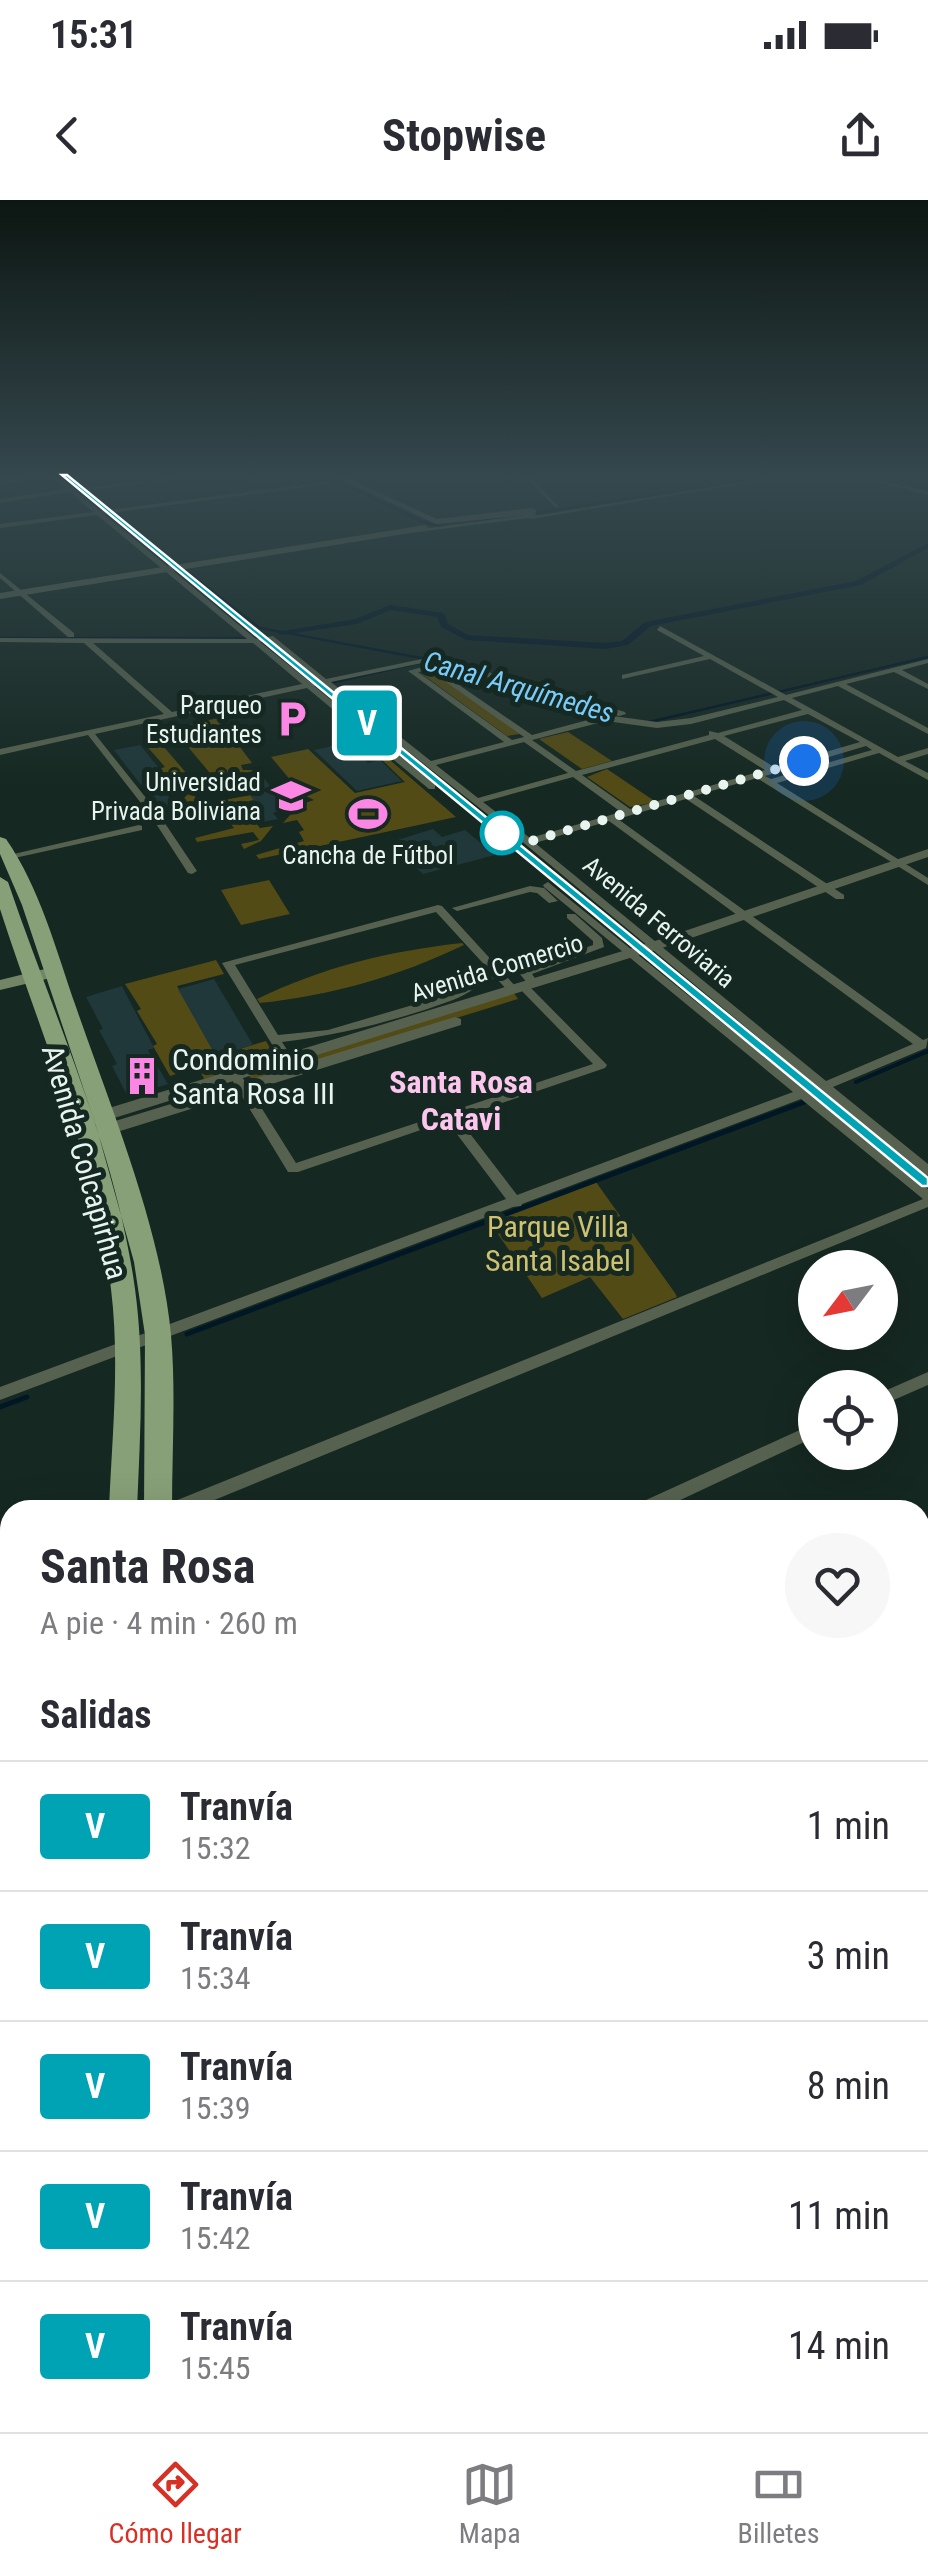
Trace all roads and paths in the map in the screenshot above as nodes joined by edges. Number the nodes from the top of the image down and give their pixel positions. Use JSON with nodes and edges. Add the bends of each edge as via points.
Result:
{"nodes":[{"id":1,"x":6,"y":581,"type":"edge"},
{"id":2,"x":95,"y":581,"type":"edge"},
{"id":3,"x":182,"y":581,"type":"edge"},
{"id":4,"x":18,"y":593,"type":"junction"},
{"id":5,"x":0,"y":596,"type":"edge"},
{"id":6,"x":660,"y":628,"type":"dead end"},
{"id":7,"x":72,"y":635,"type":"junction"},
{"id":8,"x":250,"y":637,"type":"junction"},
{"id":9,"x":0,"y":638,"type":"edge"},
{"id":10,"x":86,"y":640,"type":"junction"},
{"id":11,"x":708,"y":657,"type":"junction"},
{"id":12,"x":433,"y":658,"type":"dead end"},
{"id":13,"x":928,"y":658,"type":"edge"},
{"id":14,"x":419,"y":661,"type":"dead end"},
{"id":15,"x":896,"y":670,"type":"junction"},
{"id":16,"x":626,"y":677,"type":"dead end"},
{"id":17,"x":324,"y":682,"type":"junction"},
{"id":18,"x":840,"y":684,"type":"junction"},
{"id":19,"x":309,"y":686,"type":"junction"},
{"id":20,"x":928,"y":686,"type":"edge"},
{"id":21,"x":780,"y":695,"type":"junction"},
{"id":22,"x":808,"y":711,"type":"junction"},
{"id":23,"x":171,"y":716,"type":"junction"},
{"id":24,"x":690,"y":720,"type":"junction"},
{"id":25,"x":928,"y":732,"type":"edge"},
{"id":26,"x":91,"y":734,"type":"junction"},
{"id":27,"x":715,"y":736,"type":"junction"},
{"id":28,"x":528,"y":738,"type":"junction"},
{"id":29,"x":511,"y":743,"type":"junction"},
{"id":30,"x":867,"y":743,"type":"junction"},
{"id":31,"x":880,"y":750,"type":"junction"},
{"id":32,"x":928,"y":751,"type":"edge"},
{"id":33,"x":0,"y":752,"type":"edge"},
{"id":34,"x":897,"y":760,"type":"junction"},
{"id":35,"x":430,"y":764,"type":"junction"},
{"id":36,"x":772,"y":770,"type":"junction"},
{"id":37,"x":574,"y":774,"type":"junction"},
{"id":38,"x":758,"y":774,"type":"junction"},
{"id":39,"x":928,"y":778,"type":"edge"},
{"id":40,"x":771,"y":782,"type":"junction"},
{"id":41,"x":432,"y":787,"type":"dead end"},
{"id":42,"x":686,"y":796,"type":"junction"},
{"id":43,"x":476,"y":801,"type":"junction"},
{"id":44,"x":629,"y":813,"type":"junction"},
{"id":45,"x":611,"y":818,"type":"junction"},
{"id":46,"x":139,"y":828,"type":"dead end"},
{"id":47,"x":528,"y":842,"type":"junction"},
{"id":48,"x":928,"y":853,"type":"edge"},
{"id":49,"x":6,"y":856,"type":"edge"},
{"id":50,"x":906,"y":868,"type":"junction"},
{"id":51,"x":928,"y":868,"type":"edge"},
{"id":52,"x":192,"y":871,"type":"dead end"},
{"id":53,"x":0,"y":882,"type":"edge"},
{"id":54,"x":928,"y":882,"type":"edge"},
{"id":55,"x":548,"y":885,"type":"dead end"},
{"id":56,"x":825,"y":888,"type":"junction"},
{"id":57,"x":840,"y":897,"type":"junction"},
{"id":58,"x":457,"y":908,"type":"dead end"},
{"id":59,"x":752,"y":920,"type":"junction"},
{"id":60,"x":659,"y":951,"type":"junction"},
{"id":61,"x":636,"y":958,"type":"junction"},
{"id":62,"x":53,"y":972,"type":"junction"},
{"id":63,"x":498,"y":974,"type":"junction"},
{"id":64,"x":30,"y":977,"type":"junction"},
{"id":65,"x":0,"y":985,"type":"edge"},
{"id":66,"x":526,"y":990,"type":"junction"},
{"id":67,"x":275,"y":1039,"type":"junction"},
{"id":68,"x":925,"y":1044,"type":"edge"},
{"id":69,"x":286,"y":1059,"type":"junction"},
{"id":70,"x":239,"y":1082,"type":"junction"},
{"id":71,"x":824,"y":1086,"type":"junction"},
{"id":72,"x":804,"y":1093,"type":"junction"},
{"id":73,"x":450,"y":1116,"type":"junction"},
{"id":74,"x":94,"y":1126,"type":"junction"},
{"id":75,"x":928,"y":1171,"type":"edge"},
{"id":76,"x":928,"y":1199,"type":"edge"},
{"id":77,"x":516,"y":1203,"type":"junction"},
{"id":78,"x":158,"y":1335,"type":"junction"},
{"id":79,"x":126,"y":1347,"type":"junction"},
{"id":80,"x":928,"y":1378,"type":"edge"},
{"id":81,"x":898,"y":1392,"type":"edge"},
{"id":82,"x":0,"y":1394,"type":"edge"},
{"id":83,"x":798,"y":1438,"type":"edge"},
{"id":84,"x":123,"y":1500,"type":"edge"},
{"id":85,"x":158,"y":1500,"type":"edge"},
{"id":86,"x":195,"y":1500,"type":"edge"},
{"id":87,"x":663,"y":1500,"type":"edge"}],
"edges":[{"from":1,"to":4,"type":"street"},
{"from":2,"to":4,"type":"street"},
{"from":3,"to":8,"type":"street"},
{"from":4,"to":5,"type":"street"},
{"from":4,"to":7,"type":"street"},
{"from":6,"to":11,"type":"street"},
{"from":7,"to":8,"type":"street"},
{"from":7,"to":9,"type":"street"},
{"from":8,"to":10,"type":"street"},
{"from":8,"to":17,"type":"street","name":"Avenida Ferroviaria","via":[[270,638]]},
{"from":8,"to":19,"type":"street"},
{"from":9,"to":10,"type":"street"},
{"from":10,"to":23,"type":"street"},
{"from":11,"to":16,"type":"street"},
{"from":11,"to":21,"type":"street"},
{"from":12,"to":21,"type":"street","via":[[636,718]]},
{"from":13,"to":15,"type":"street"},
{"from":13,"to":21,"type":"street"},
{"from":14,"to":17,"type":"street"},
{"from":15,"to":18,"type":"street"},
{"from":15,"to":20,"type":"street"},
{"from":17,"to":19,"type":"street"},
{"from":17,"to":35,"type":"street","name":"Avenida Ferroviaria"},
{"from":18,"to":21,"type":"street"},
{"from":18,"to":25,"type":"street"},
{"from":19,"to":23,"type":"street"},
{"from":19,"to":41,"type":"street"},
{"from":21,"to":22,"type":"street"},
{"from":21,"to":24,"type":"street"},
{"from":22,"to":27,"type":"street"},
{"from":22,"to":30,"type":"street"},
{"from":23,"to":26,"type":"street"},
{"from":24,"to":27,"type":"street"},
{"from":24,"to":28,"type":"street","via":[[657,725],[606,718]]},
{"from":26,"to":33,"type":"street"},
{"from":26,"to":52,"type":"street"},
{"from":27,"to":36,"type":"street"},
{"from":27,"to":37,"type":"street"},
{"from":28,"to":29,"type":"street"},
{"from":28,"to":29,"type":"street","via":[[430,667],[412,671]]},
{"from":28,"to":37,"type":"street"},
{"from":29,"to":35,"type":"street"},
{"from":30,"to":31,"type":"street"},
{"from":30,"to":36,"type":"street"},
{"from":31,"to":34,"type":"street"},
{"from":31,"to":40,"type":"street"},
{"from":32,"to":34,"type":"street"},
{"from":34,"to":39,"type":"street"},
{"from":35,"to":43,"type":"street","name":"Avenida Ferroviaria"},
{"from":36,"to":38,"type":"street"},
{"from":37,"to":43,"type":"street"},
{"from":37,"to":44,"type":"street"},
{"from":38,"to":40,"type":"street"},
{"from":38,"to":42,"type":"street"},
{"from":40,"to":50,"type":"street"},
{"from":42,"to":44,"type":"street"},
{"from":42,"to":56,"type":"street"},
{"from":43,"to":47,"type":"street","name":"Avenida Ferroviaria"},
{"from":44,"to":45,"type":"street"},
{"from":45,"to":47,"type":"street"},
{"from":45,"to":59,"type":"street"},
{"from":46,"to":49,"type":"street"},
{"from":47,"to":60,"type":"street","name":"Avenida Ferroviaria"},
{"from":48,"to":50,"type":"street","name":"Avenida Comercio"},
{"from":49,"to":62,"type":"main road","name":"Avenida Colcapirhua"},
{"from":50,"to":51,"type":"street","name":"Avenida Comercio"},
{"from":50,"to":54,"type":"street"},
{"from":50,"to":56,"type":"street","name":"Avenida Comercio"},
{"from":50,"to":57,"type":"street","name":"Avenida Comercio"},
{"from":53,"to":64,"type":"main road","name":"Avenida Colcapirhua"},
{"from":55,"to":61,"type":"street","name":"Avenida Ferroviaria"},
{"from":56,"to":57,"type":"street"},
{"from":56,"to":59,"type":"street","name":"Avenida Comercio"},
{"from":57,"to":59,"type":"street","name":"Avenida Comercio"},
{"from":58,"to":66,"type":"street","via":[[540,890],[598,940],[597,951],[526,972]]},
{"from":59,"to":60,"type":"street","name":"Avenida Comercio"},
{"from":59,"to":68,"type":"street"},
{"from":60,"to":61,"type":"street","name":"Avenida Comercio"},
{"from":60,"to":71,"type":"street","name":"Avenida Ferroviaria"},
{"from":61,"to":66,"type":"street","name":"Avenida Comercio"},
{"from":61,"to":72,"type":"street","name":"Avenida Ferroviaria"},
{"from":62,"to":64,"type":"main road"},
{"from":62,"to":74,"type":"main road","name":"Avenida Colcapirhua"},
{"from":63,"to":66,"type":"street"},
{"from":63,"to":67,"type":"street","via":[[454,996],[329,1033]]},
{"from":63,"to":67,"type":"street","via":[[438,908],[228,964]]},
{"from":64,"to":65,"type":"main road"},
{"from":64,"to":74,"type":"main road","name":"Avenida Colcapirhua"},
{"from":66,"to":69,"type":"street","name":"Avenida Comercio"},
{"from":66,"to":70,"type":"street","name":"Avenida Comercio"},
{"from":66,"to":73,"type":"street","via":[[601,1066]]},
{"from":67,"to":69,"type":"street"},
{"from":68,"to":71,"type":"street"},
{"from":69,"to":70,"type":"street","name":"Avenida Comercio"},
{"from":70,"to":73,"type":"street","via":[[292,1170]]},
{"from":70,"to":74,"type":"street","name":"Avenida Comercio"},
{"from":71,"to":75,"type":"street","name":"Avenida Ferroviaria"},
{"from":72,"to":76,"type":"street","name":"Avenida Ferroviaria"},
{"from":72,"to":77,"type":"street"},
{"from":73,"to":77,"type":"street"},
{"from":74,"to":78,"type":"main road","name":"Avenida Colcapirhua","via":[[137,1221]]},
{"from":74,"to":79,"type":"main road","name":"Avenida Colcapirhua"},
{"from":76,"to":86,"type":"street"},
{"from":77,"to":78,"type":"street"},
{"from":78,"to":79,"type":"street"},
{"from":78,"to":85,"type":"main road","name":"Avenida Colcapirhua"},
{"from":79,"to":82,"type":"street"},
{"from":79,"to":84,"type":"main road","name":"Avenida Colcapirhua"},
{"from":80,"to":81,"type":"street"},
{"from":83,"to":87,"type":"street"}]}
